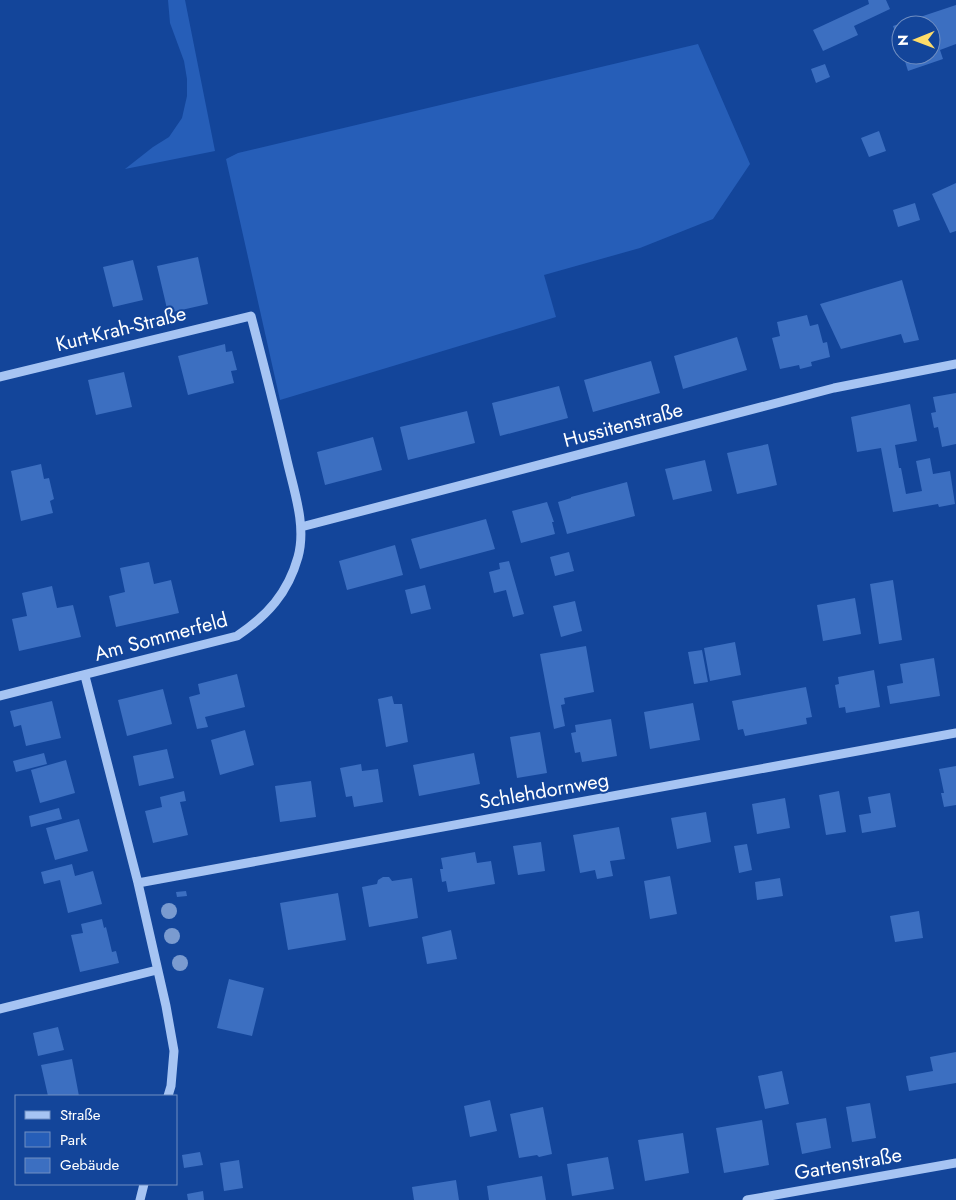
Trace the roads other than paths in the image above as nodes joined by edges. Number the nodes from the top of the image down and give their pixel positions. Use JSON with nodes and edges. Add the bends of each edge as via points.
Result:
{"nodes":[{"id":1,"x":251,"y":316,"type":"joint"},
{"id":2,"x":956,"y":364,"type":"edge"},
{"id":3,"x":0,"y":376,"type":"edge"},
{"id":4,"x":301,"y":527,"type":"junction"},
{"id":5,"x":85,"y":676,"type":"junction"},
{"id":6,"x":0,"y":696,"type":"edge"},
{"id":7,"x":956,"y":733,"type":"edge"},
{"id":8,"x":138,"y":883,"type":"junction"},
{"id":9,"x":157,"y":970,"type":"junction"},
{"id":10,"x":0,"y":1008,"type":"edge"},
{"id":11,"x":168,"y":1095,"type":"edge"},
{"id":12,"x":956,"y":1162,"type":"edge"},
{"id":13,"x":144,"y":1185,"type":"edge"},
{"id":14,"x":140,"y":1200,"type":"edge"},
{"id":15,"x":747,"y":1200,"type":"edge"}],
"edges":[{"from":1,"to":3,"type":"street","name":"Kurt-Krah-Straße"},
{"from":1,"to":4,"type":"street","name":"Am Sommerfeld"},
{"from":2,"to":4,"type":"street","name":"Hussitenstraße","via":[[834,388]]},
{"from":4,"to":5,"type":"street","name":"Am Sommerfeld","via":[[298,556],[288,584],[256,623],[237,636]]},
{"from":5,"to":6,"type":"street"},
{"from":5,"to":8,"type":"street","name":"Am Sommerfeld"},
{"from":7,"to":8,"type":"street","name":"Schlehdornweg"},
{"from":8,"to":9,"type":"street","name":"Am Sommerfeld"},
{"from":9,"to":10,"type":"street"},
{"from":9,"to":11,"type":"street","name":"Am Sommerfeld","via":[[174,1052]]},
{"from":12,"to":15,"type":"street","name":"Gartenstraße"},
{"from":13,"to":14,"type":"street"}]}
